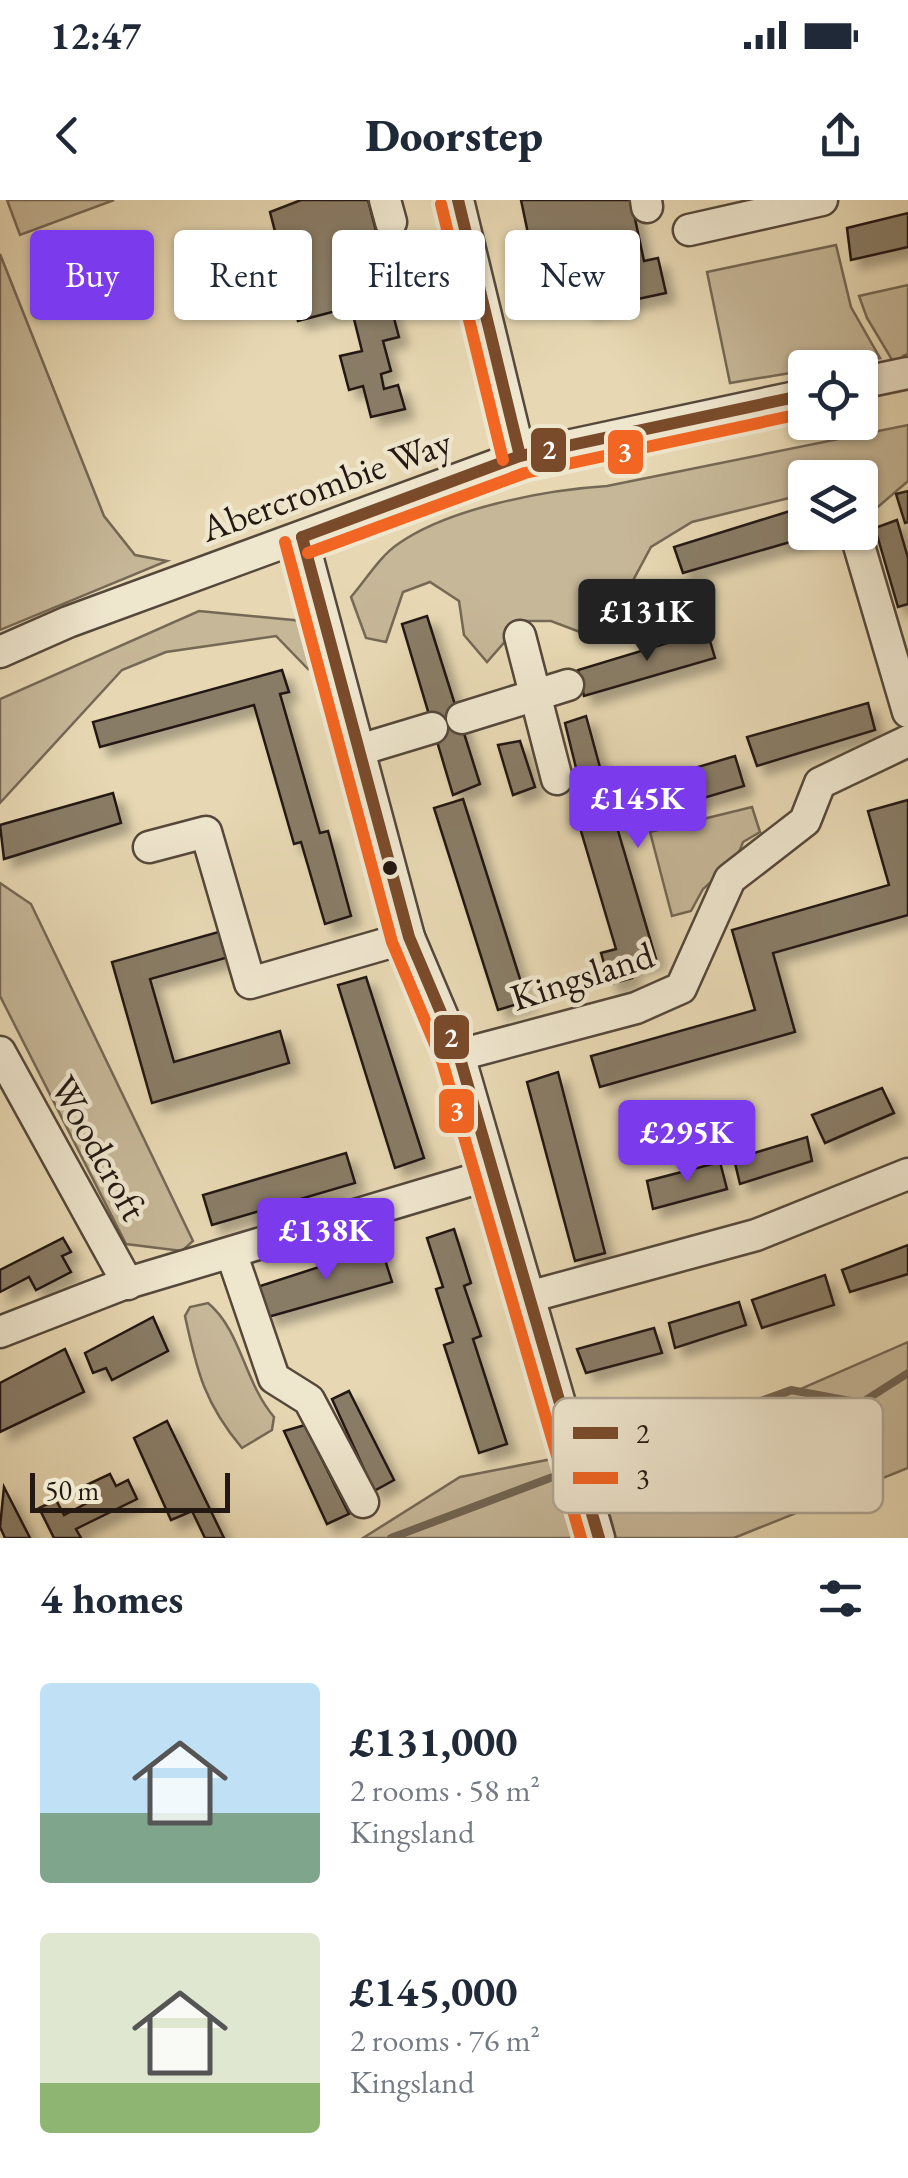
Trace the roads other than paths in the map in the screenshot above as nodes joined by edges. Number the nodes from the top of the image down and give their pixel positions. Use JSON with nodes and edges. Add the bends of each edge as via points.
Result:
{"nodes":[{"id":1,"x":458,"y":200,"type":"edge"},
{"id":2,"x":822,"y":200,"type":"edge"},
{"id":3,"x":734,"y":210,"type":"edge"},
{"id":4,"x":689,"y":230,"type":"dead end"},
{"id":5,"x":908,"y":373,"type":"edge"},
{"id":6,"x":878,"y":379,"type":"edge"},
{"id":7,"x":788,"y":398,"type":"edge"},
{"id":8,"x":520,"y":456,"type":"junction"},
{"id":9,"x":302,"y":537,"type":"junction"},
{"id":10,"x":860,"y":550,"type":"edge"},
{"id":11,"x":520,"y":636,"type":"dead end"},
{"id":12,"x":0,"y":652,"type":"edge"},
{"id":13,"x":568,"y":685,"type":"dead end"},
{"id":14,"x":536,"y":696,"type":"junction"},
{"id":15,"x":908,"y":712,"type":"edge"},
{"id":16,"x":462,"y":718,"type":"dead end"},
{"id":17,"x":432,"y":728,"type":"dead end"},
{"id":18,"x":908,"y":741,"type":"edge"},
{"id":19,"x":359,"y":750,"type":"junction"},
{"id":20,"x":558,"y":779,"type":"dead end"},
{"id":21,"x":150,"y":847,"type":"dead end"},
{"id":22,"x":409,"y":937,"type":"junction"},
{"id":23,"x":0,"y":1052,"type":"edge"},
{"id":24,"x":459,"y":1055,"type":"junction"},
{"id":25,"x":492,"y":1174,"type":"junction"},
{"id":26,"x":908,"y":1174,"type":"edge"},
{"id":27,"x":232,"y":1256,"type":"junction"},
{"id":28,"x":128,"y":1284,"type":"junction"},
{"id":29,"x":532,"y":1296,"type":"junction"},
{"id":30,"x":0,"y":1332,"type":"edge"},
{"id":31,"x":560,"y":1398,"type":"edge"},
{"id":32,"x":363,"y":1502,"type":"dead end"},
{"id":33,"x":592,"y":1513,"type":"edge"},
{"id":34,"x":599,"y":1538,"type":"edge"}],
"edges":[{"from":1,"to":8,"type":"street"},
{"from":2,"to":3,"type":"street"},
{"from":3,"to":4,"type":"street"},
{"from":5,"to":6,"type":"street"},
{"from":7,"to":8,"type":"street","name":"Abercrombie Way"},
{"from":8,"to":9,"type":"street","name":"Abercrombie Way"},
{"from":9,"to":12,"type":"street","name":"Abercrombie Way"},
{"from":9,"to":19,"type":"street"},
{"from":10,"to":15,"type":"street"},
{"from":11,"to":14,"type":"street"},
{"from":13,"to":14,"type":"street"},
{"from":14,"to":16,"type":"street"},
{"from":14,"to":20,"type":"street"},
{"from":17,"to":19,"type":"street"},
{"from":18,"to":24,"type":"street","name":"Kingsland","via":[[820,783],[805,822],[730,879],[681,988],[636,1008]]},
{"from":19,"to":22,"type":"street"},
{"from":21,"to":22,"type":"street","via":[[206,832],[250,984]]},
{"from":22,"to":24,"type":"street"},
{"from":23,"to":28,"type":"street","name":"Woodcroft"},
{"from":24,"to":25,"type":"street"},
{"from":25,"to":27,"type":"street"},
{"from":25,"to":29,"type":"street"},
{"from":26,"to":29,"type":"street","via":[[756,1234]]},
{"from":27,"to":28,"type":"street"},
{"from":27,"to":32,"type":"street","via":[[274,1378],[310,1400]]},
{"from":28,"to":30,"type":"street"},
{"from":29,"to":31,"type":"street"},
{"from":33,"to":34,"type":"street"}]}
